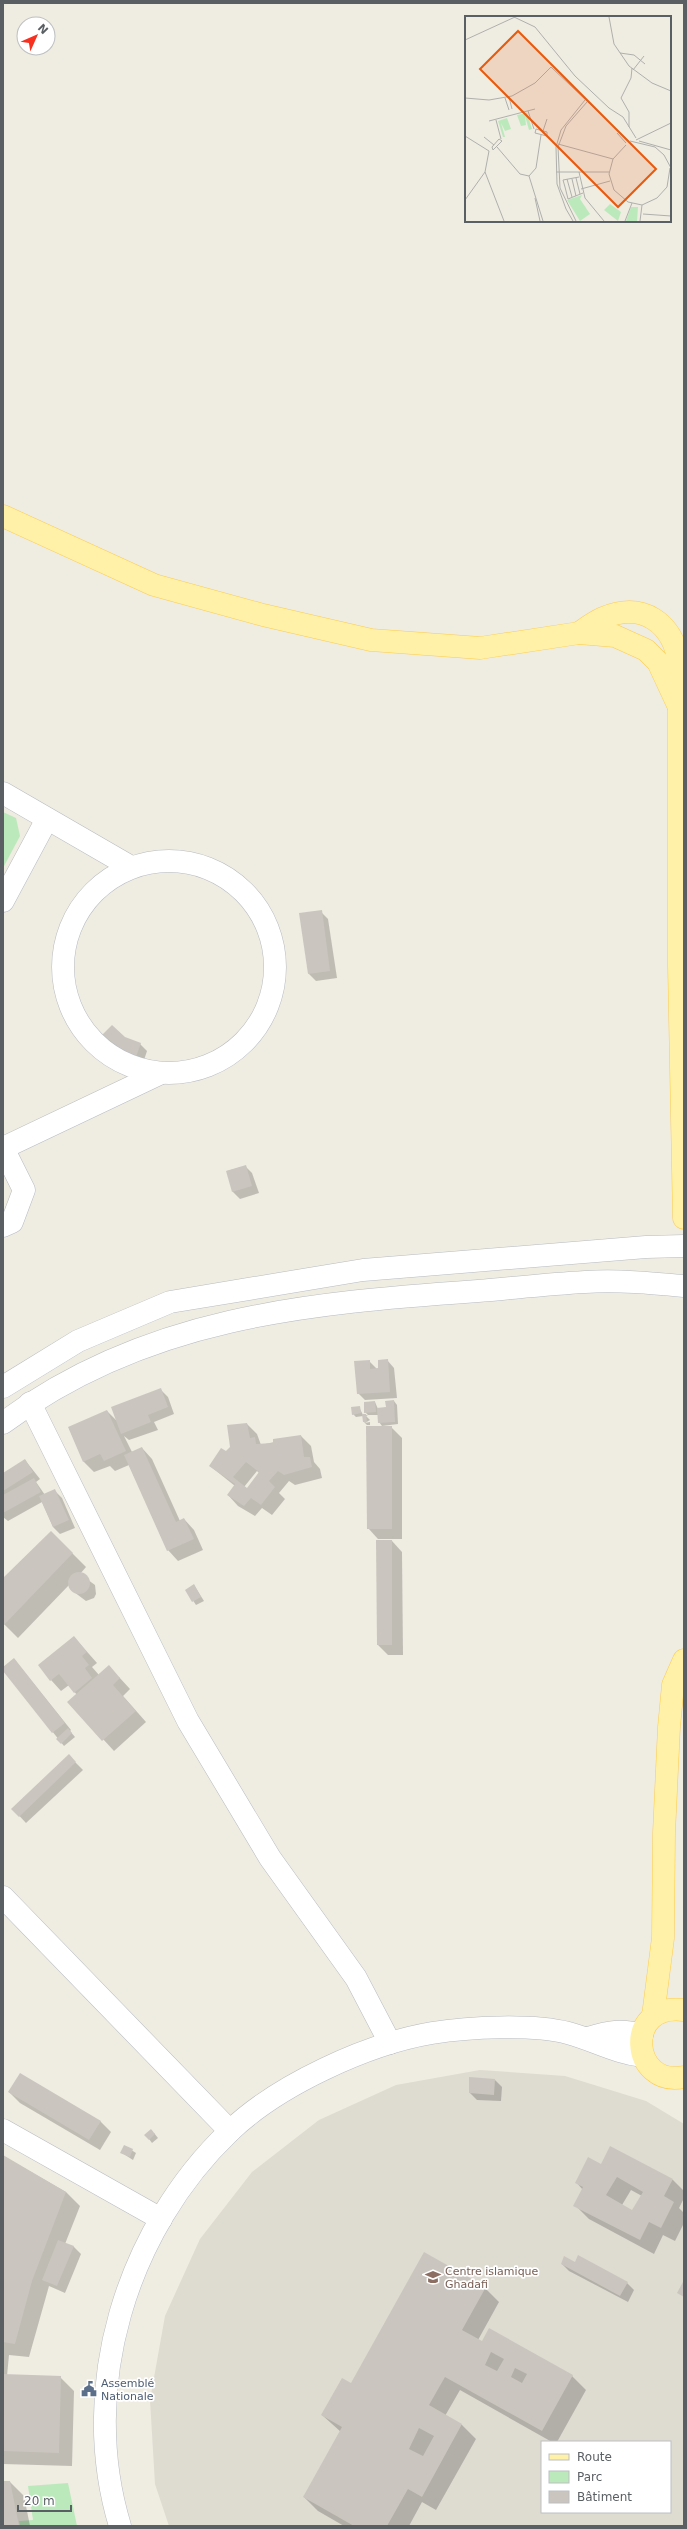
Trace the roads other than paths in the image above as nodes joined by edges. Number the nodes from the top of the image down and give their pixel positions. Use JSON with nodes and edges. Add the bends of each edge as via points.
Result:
{"nodes":[{"id":1,"x":4,"y":518,"type":"edge"},
{"id":2,"x":579,"y":633,"type":"junction"},
{"id":3,"x":678,"y":705,"type":"junction"},
{"id":4,"x":3,"y":793,"type":"edge"},
{"id":5,"x":47,"y":819,"type":"junction"},
{"id":6,"x":131,"y":867,"type":"junction"},
{"id":7,"x":3,"y":901,"type":"edge"},
{"id":8,"x":161,"y":1073,"type":"junction"},
{"id":9,"x":3,"y":1148,"type":"edge"},
{"id":10,"x":684,"y":1218,"type":"edge"},
{"id":11,"x":3,"y":1226,"type":"edge"},
{"id":12,"x":684,"y":1246,"type":"edge"},
{"id":13,"x":684,"y":1286,"type":"edge"},
{"id":14,"x":3,"y":1387,"type":"edge"},
{"id":15,"x":30,"y":1403,"type":"junction"},
{"id":16,"x":3,"y":1423,"type":"edge"},
{"id":17,"x":684,"y":1660,"type":"edge"},
{"id":18,"x":3,"y":1897,"type":"edge"},
{"id":19,"x":684,"y":2010,"type":"edge"},
{"id":20,"x":653,"y":2016,"type":"junction"},
{"id":21,"x":642,"y":2035,"type":"junction"},
{"id":22,"x":588,"y":2038,"type":"junction"},
{"id":23,"x":390,"y":2043,"type":"junction"},
{"id":24,"x":643,"y":2056,"type":"junction"},
{"id":25,"x":682,"y":2079,"type":"edge"},
{"id":26,"x":3,"y":2130,"type":"edge"},
{"id":27,"x":230,"y":2131,"type":"junction"},
{"id":28,"x":161,"y":2219,"type":"junction"},
{"id":29,"x":120,"y":2526,"type":"edge"}],
"edges":[{"from":1,"to":2,"type":"main road","via":[[154,585],[263,615],[371,640],[480,648]]},
{"from":2,"to":3,"type":"main road","via":[[615,636],[646,650],[658,662]]},
{"from":2,"to":3,"type":"main road","via":[[602,618],[623,612],[642,613],[659,622],[669,632],[676,647],[679,663]]},
{"from":3,"to":10,"type":"main road","via":[[679,966]]},
{"from":4,"to":5,"type":"street"},
{"from":5,"to":6,"type":"street"},
{"from":5,"to":7,"type":"street"},
{"from":6,"to":8,"type":"street","via":[[98,886],[73,920],[66,937],[62,964],[65,991],[72,1011],[84,1031],[99,1048],[139,1069]]},
{"from":6,"to":8,"type":"street","via":[[151,862],[179,861],[218,873],[237,886],[255,905],[272,939],[275,962],[270,1002],[250,1037],[228,1056],[207,1067],[186,1072]]},
{"from":8,"to":9,"type":"street"},
{"from":9,"to":11,"type":"street","via":[[24,1190],[12,1222]]},
{"from":12,"to":14,"type":"street","via":[[363,1270],[170,1302],[78,1341]]},
{"from":13,"to":15,"type":"street","via":[[647,1282],[586,1282],[368,1298],[260,1314],[156,1341],[96,1366]]},
{"from":15,"to":16,"type":"street"},
{"from":15,"to":23,"type":"street","via":[[188,1721],[270,1858],[356,1978]]},
{"from":17,"to":20,"type":"main road","via":[[673,1685],[664,1833],[663,1938]]},
{"from":18,"to":27,"type":"street"},
{"from":19,"to":20,"type":"main road","via":[[662,2011]]},
{"from":20,"to":21,"type":"main road"},
{"from":21,"to":22,"type":"street","via":[[627,2030],[610,2031]]},
{"from":21,"to":24,"type":"main road","via":[[640,2045]]},
{"from":22,"to":23,"type":"street","via":[[564,2032],[496,2029],[433,2033]]},
{"from":22,"to":24,"type":"street","via":[[612,2050]]},
{"from":23,"to":27,"type":"street","via":[[350,2057],[265,2102]]},
{"from":24,"to":25,"type":"main road","via":[[648,2066],[657,2073]]},
{"from":26,"to":28,"type":"street"},
{"from":27,"to":28,"type":"street","via":[[199,2166]]},
{"from":28,"to":29,"type":"street","via":[[123,2299],[106,2386],[105,2439],[114,2506]]}]}
